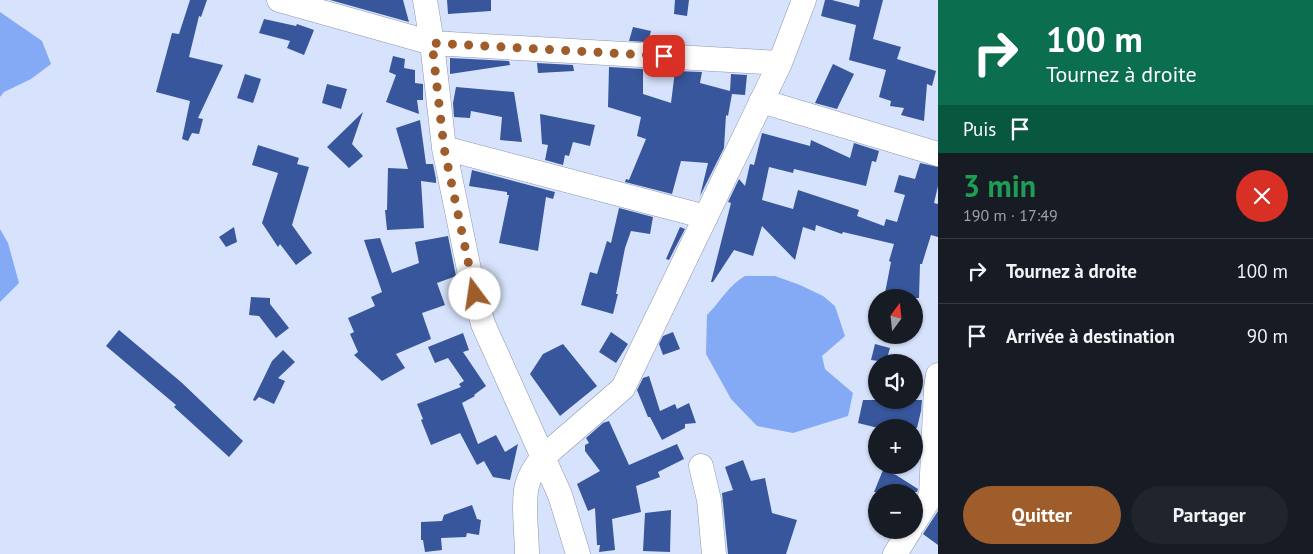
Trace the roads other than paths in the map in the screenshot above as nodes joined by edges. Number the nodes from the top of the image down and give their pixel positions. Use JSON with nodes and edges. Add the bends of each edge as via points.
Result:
{"nodes":[{"id":1,"x":279,"y":0,"type":"edge"},
{"id":2,"x":425,"y":0,"type":"edge"},
{"id":3,"x":804,"y":0,"type":"edge"},
{"id":4,"x":432,"y":43,"type":"junction"},
{"id":5,"x":780,"y":63,"type":"junction"},
{"id":6,"x":761,"y":101,"type":"junction"},
{"id":7,"x":444,"y":148,"type":"junction"},
{"id":8,"x":938,"y":154,"type":"edge"},
{"id":9,"x":706,"y":217,"type":"junction"},
{"id":10,"x":938,"y":375,"type":"edge"},
{"id":11,"x":542,"y":458,"type":"junction"},
{"id":12,"x":702,"y":466,"type":"dead end"},
{"id":13,"x":934,"y":493,"type":"edge"},
{"id":14,"x":923,"y":510,"type":"edge"},
{"id":15,"x":904,"y":539,"type":"edge"},
{"id":16,"x":527,"y":554,"type":"edge"},
{"id":17,"x":578,"y":554,"type":"edge"},
{"id":18,"x":714,"y":554,"type":"edge"},
{"id":19,"x":895,"y":554,"type":"edge"}],
"edges":[{"from":1,"to":4,"type":"street"},
{"from":2,"to":4,"type":"street"},
{"from":3,"to":5,"type":"street"},
{"from":4,"to":5,"type":"street"},
{"from":4,"to":7,"type":"street"},
{"from":5,"to":6,"type":"street"},
{"from":6,"to":8,"type":"street"},
{"from":6,"to":9,"type":"street"},
{"from":7,"to":9,"type":"street"},
{"from":7,"to":11,"type":"street","via":[[484,324]]},
{"from":9,"to":11,"type":"street","via":[[623,388]]},
{"from":10,"to":13,"type":"street"},
{"from":11,"to":16,"type":"street","via":[[527,483]]},
{"from":11,"to":17,"type":"street","via":[[560,495]]},
{"from":12,"to":18,"type":"street"},
{"from":13,"to":14,"type":"street"},
{"from":15,"to":19,"type":"street"}]}
